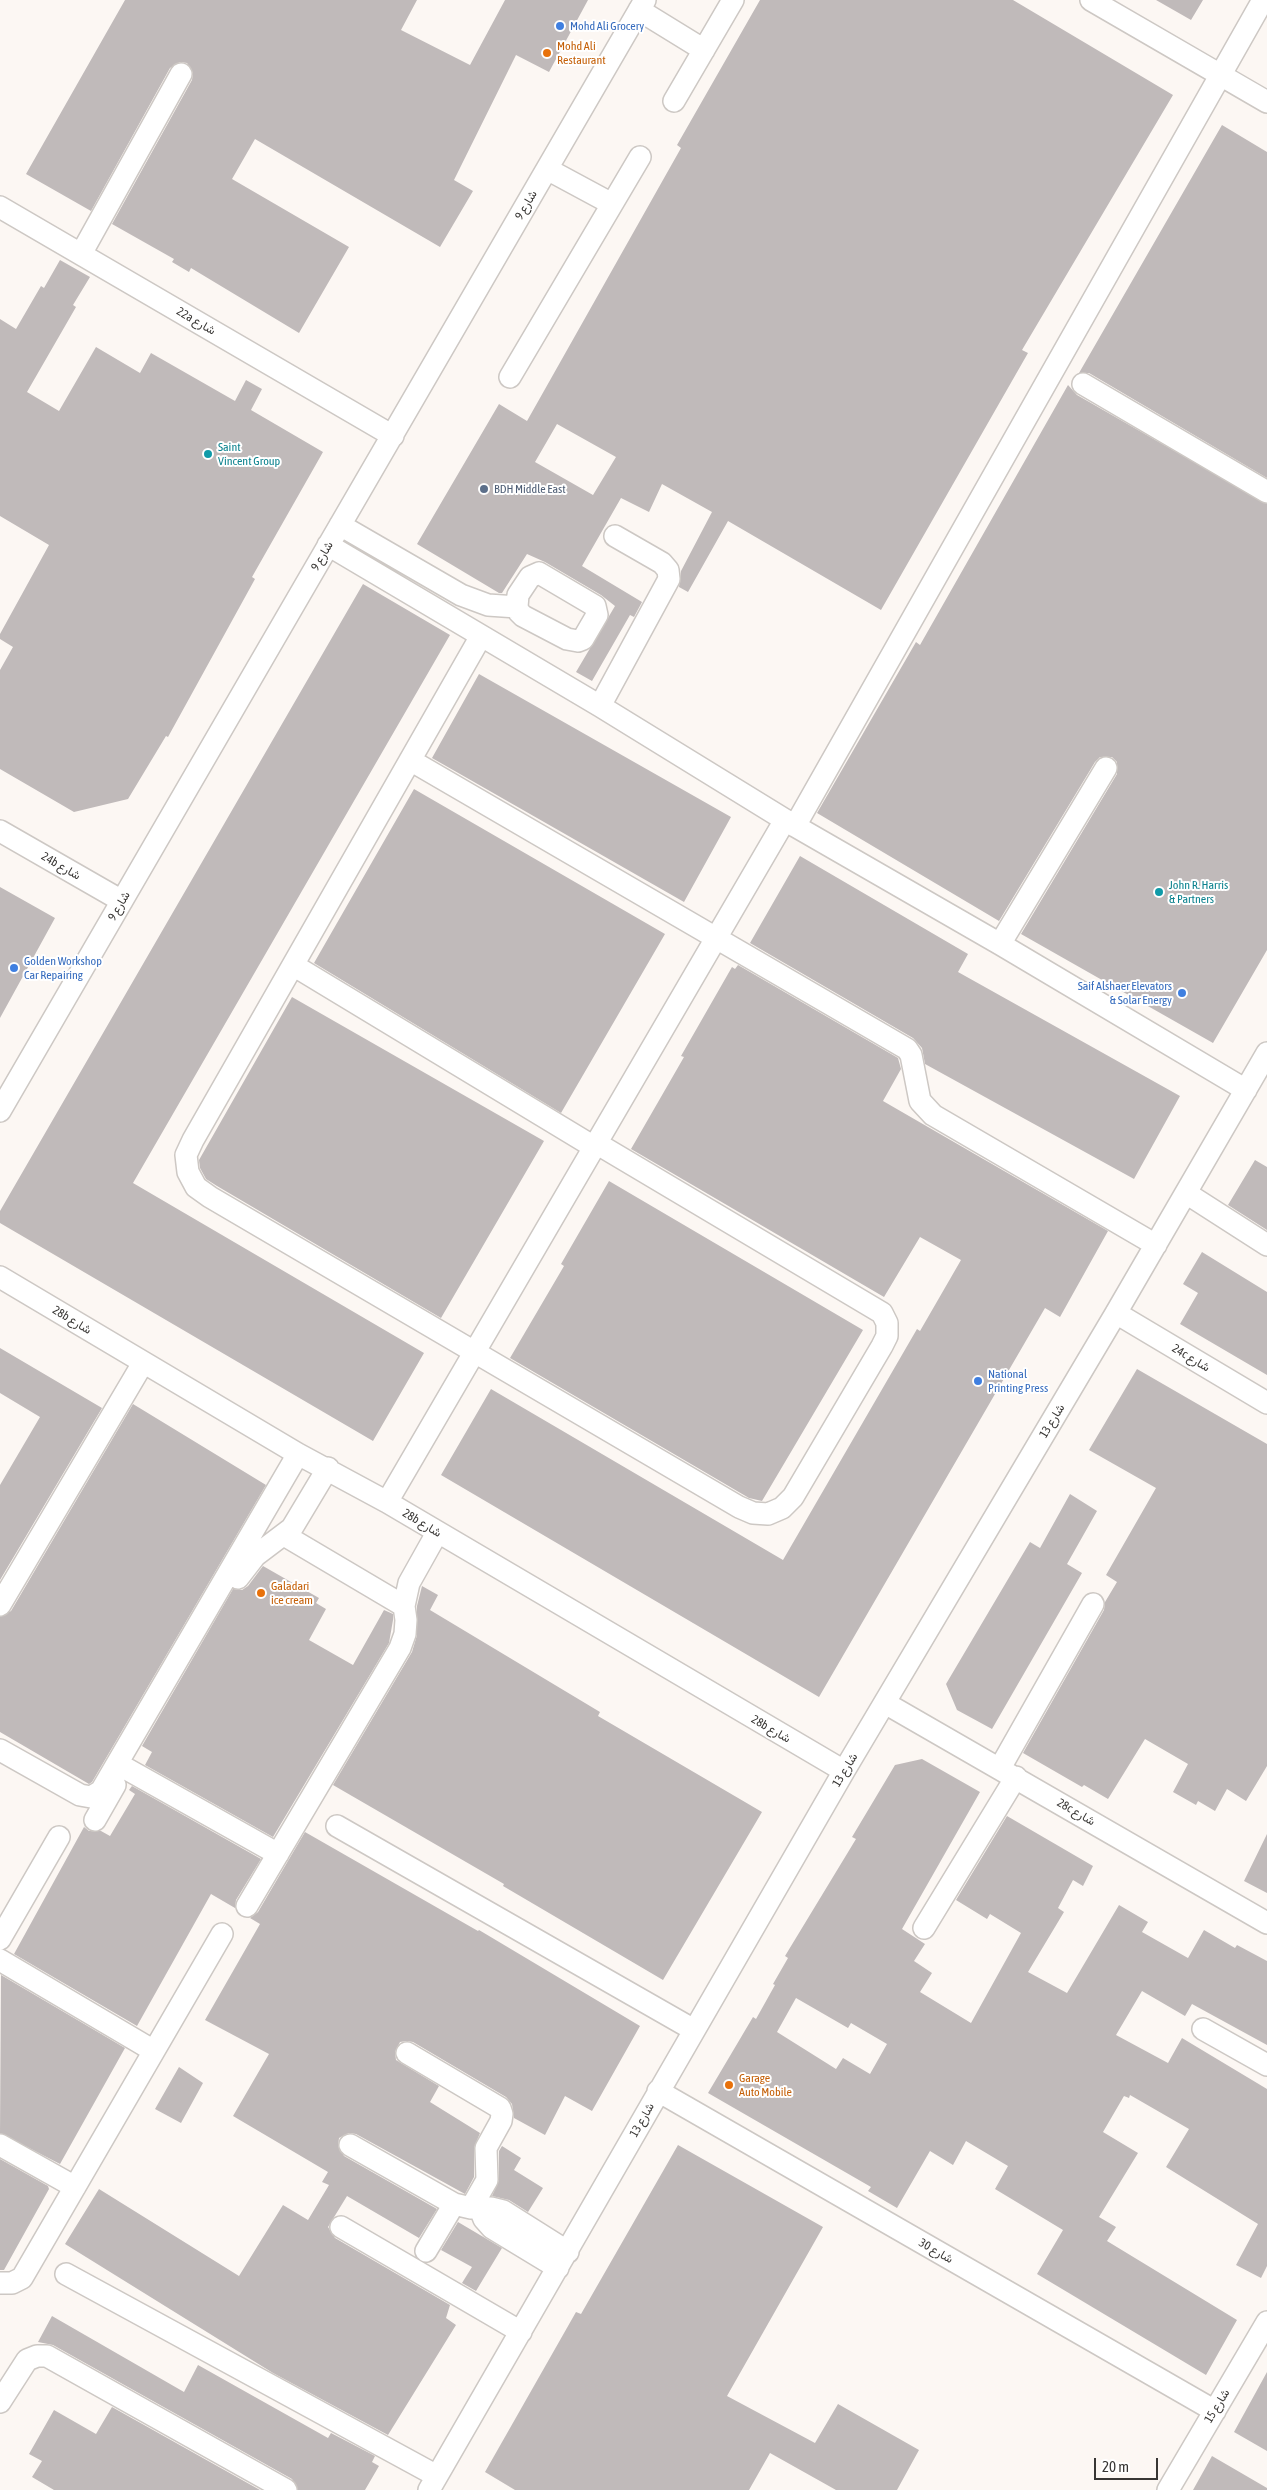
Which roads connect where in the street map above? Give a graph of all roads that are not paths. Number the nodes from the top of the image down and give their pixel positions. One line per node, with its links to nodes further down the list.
1 (733, 0): 5 (street)
2 (1091, 0): 7 (street)
3 (1263, 0): 7 (street)
4 (642, 5): 5 (street); 11 (street, شارع 9)
5 (704, 50): 8 (street)
6 (181, 74): 14 (street)
7 (1220, 75): 9 (street); 27 (street)
8 (674, 101)
9 (1267, 102)
10 (640, 157): 12 (street)
11 (547, 169): 12 (street); 17 (street, شارع 9)
12 (612, 204): 15 (street)
13 (0, 207): 14 (street, 22a شارع)
14 (81, 254): 17 (street, 22a شارع)
15 (510, 377)
16 (1083, 384): 18 (street)
17 (393, 436): 19 (street, شارع 9)
18 (1267, 492)
19 (340, 525): 21 (street, شارع 9); 22 (street)
20 (615, 536): 24 (street)
21 (328, 545): 23 (street); 29 (street, شارع 9)
22 (517, 606)
23 (481, 636): 24 (street); 25 (street)
24 (600, 706): 27 (street)
25 (410, 760): 30 (street); 32 (street)
26 (1106, 768): 31 (street)
27 (790, 823): 30 (street); 31 (street)
28 (0, 831): 29 (street, 24b شارع)
29 (122, 901): 35 (street, شارع 9)
30 (716, 938): 36 (street); 38 (street)
31 (1000, 944): 34 (street)
32 (293, 965): 36 (street); 42 (street)
33 (1267, 1053): 34 (street, شارع 13)
34 (1246, 1090): 37 (street, شارع 13)
35 (0, 1111)
36 (595, 1145): 42 (street); 42 (street)
37 (1186, 1193): 38 (street, شارع 13); 39 (street)
38 (1156, 1245): 41 (street, شارع 13)
39 (1267, 1245)
40 (0, 1277): 43 (street, 28b شارع)
41 (1116, 1313): 44 (street, 24c شارع); 53 (street, شارع 13)
42 (474, 1352): 47 (street)
43 (143, 1363): 45 (street, 28b شارع); 51 (street)
44 (1267, 1403)
45 (298, 1454): 46 (street, 28b شارع); 54 (street)
46 (328, 1468): 47 (street, 28b شارع); 49 (street)
47 (387, 1502): 48 (street, 28b شارع)
48 (437, 1533): 52 (street); 56 (street, 28b شارع)
49 (284, 1535): 52 (street); 55 (street)
50 (1093, 1604): 57 (street)
51 (0, 1605)
52 (404, 1606): 61 (street)
53 (885, 1704): 56 (street, شارع 13); 57 (street, 28c شارع)
54 (0, 1750)
55 (125, 1768): 58 (street); 61 (street)
56 (844, 1771): 69 (street, شارع 13)
57 (1008, 1772): 63 (street, 28c شارع); 64 (street)
58 (95, 1820)
59 (336, 1826): 69 (street)
60 (59, 1837): 66 (street)
61 (278, 1854): 62 (street)
62 (247, 1906)
63 (1267, 1922)
64 (924, 1928)
65 (222, 1934): 70 (street)
66 (0, 1939)
67 (0, 1960): 70 (street)
68 (1202, 2029): 72 (street)
69 (694, 2030): 73 (street, شارع 13)
70 (154, 2051): 76 (street)
71 (407, 2053): 77 (street)
72 (1267, 2065)
73 (658, 2091): 80 (street, شارع 13); 86 (street, شارع 30)
74 (0, 2145): 76 (street)
75 (350, 2145): 77 (street)
76 (75, 2187): 82 (street)
77 (468, 2207): 79 (street); 80 (street)
78 (341, 2227): 84 (street)
79 (426, 2251)
80 (563, 2260): 84 (street, شارع 13)
81 (66, 2274): 87 (street)
82 (0, 2283)
83 (1267, 2322): 86 (street, شارع 15)
84 (521, 2332): 87 (street, شارع 13)
85 (0, 2402): 88 (street)
86 (1215, 2411): 89 (street, شارع 15)
87 (433, 2483)
88 (286, 2490)
89 (1168, 2490)

